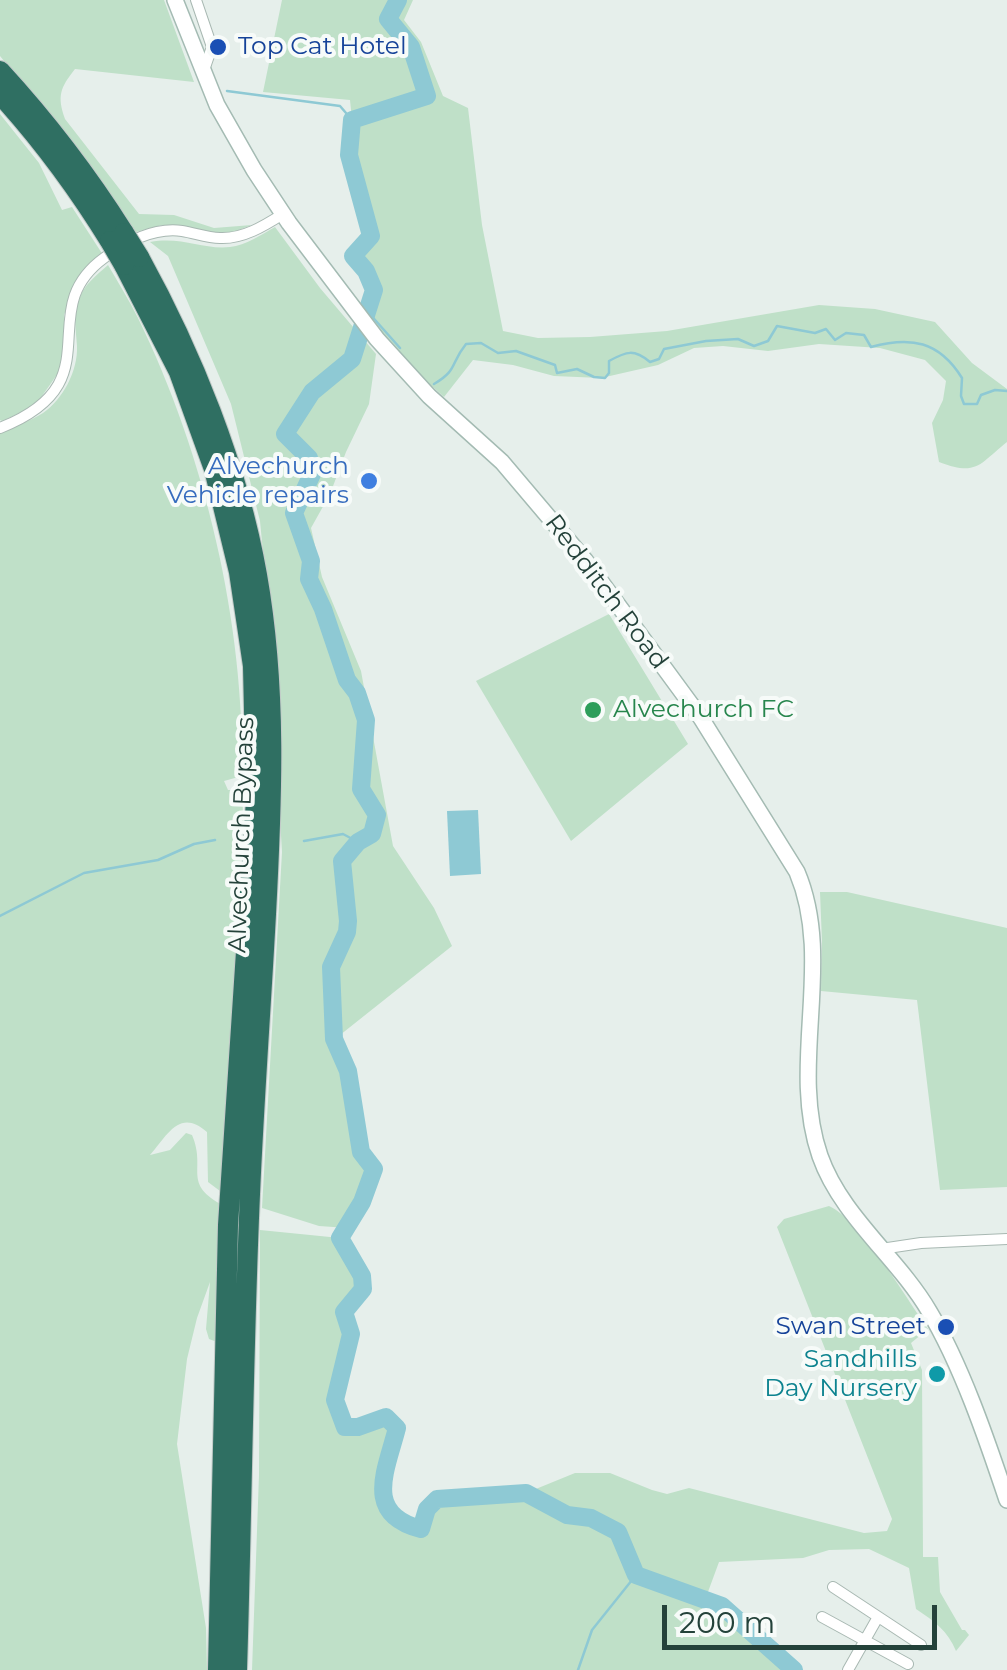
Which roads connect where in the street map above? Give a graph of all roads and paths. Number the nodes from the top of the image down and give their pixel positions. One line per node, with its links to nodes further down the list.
1 (175, 0): 4 (main road, Redditch Road)
2 (196, 0): 4 (street)
3 (0, 71): 7 (highway, Alvechurch Bypass)
4 (203, 72): 6 (main road, Redditch Road)
5 (0, 94): 7 (highway, Alvechurch Bypass)
6 (284, 214): 8 (street); 11 (main road, Redditch Road)
7 (117, 237): 9 (highway, Alvechurch Bypass, bridge)
8 (0, 428)
9 (240, 1189): 19 (highway, Alvechurch Bypass); 20 (highway, Alvechurch Bypass)
10 (1007, 1239): 11 (street)
11 (881, 1249): 12 (main road)
12 (1007, 1500)
13 (832, 1587): 15 (street)
14 (822, 1617): 16 (street)
15 (878, 1617): 16 (street); 17 (street)
16 (867, 1640): 18 (street); 21 (street)
17 (921, 1644)
18 (908, 1664)
19 (218, 1670)
20 (236, 1670)
21 (848, 1670)

